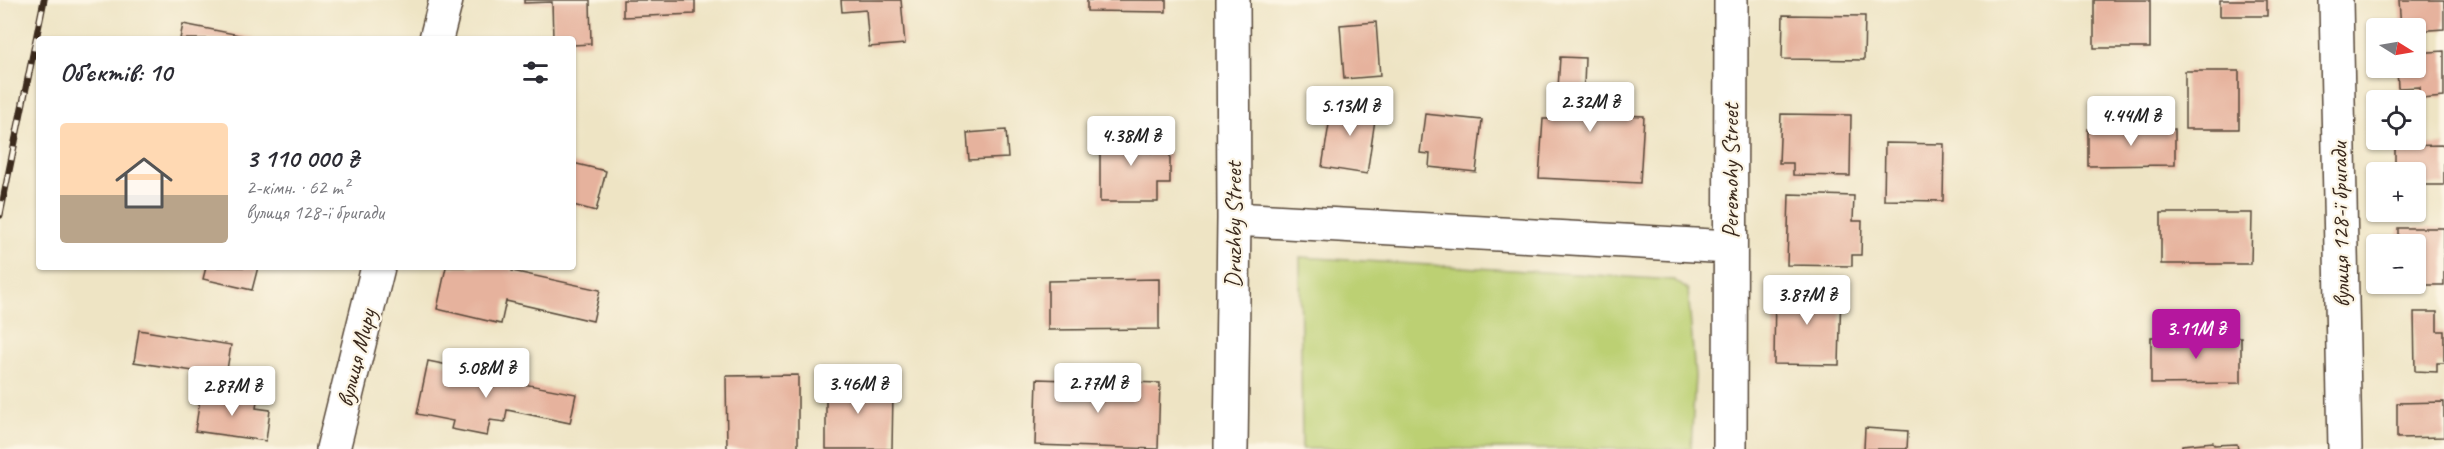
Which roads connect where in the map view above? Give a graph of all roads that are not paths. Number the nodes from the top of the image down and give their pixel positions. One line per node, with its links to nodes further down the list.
1 (446, 0): 5 (street)
2 (1233, 0): 6 (street, Druzhby Street)
3 (1731, 0): 7 (street, Peremohy Street)
4 (2336, 0): 12 (street, вулиця 128-ї бригади)
5 (436, 36)
6 (1234, 219): 7 (street); 10 (street, Druzhby Street)
7 (1730, 247): 11 (street, Peremohy Street)
8 (377, 270): 9 (street, вулиця Миру)
9 (333, 449)
10 (1231, 449)
11 (1730, 449)
12 (2344, 449)

